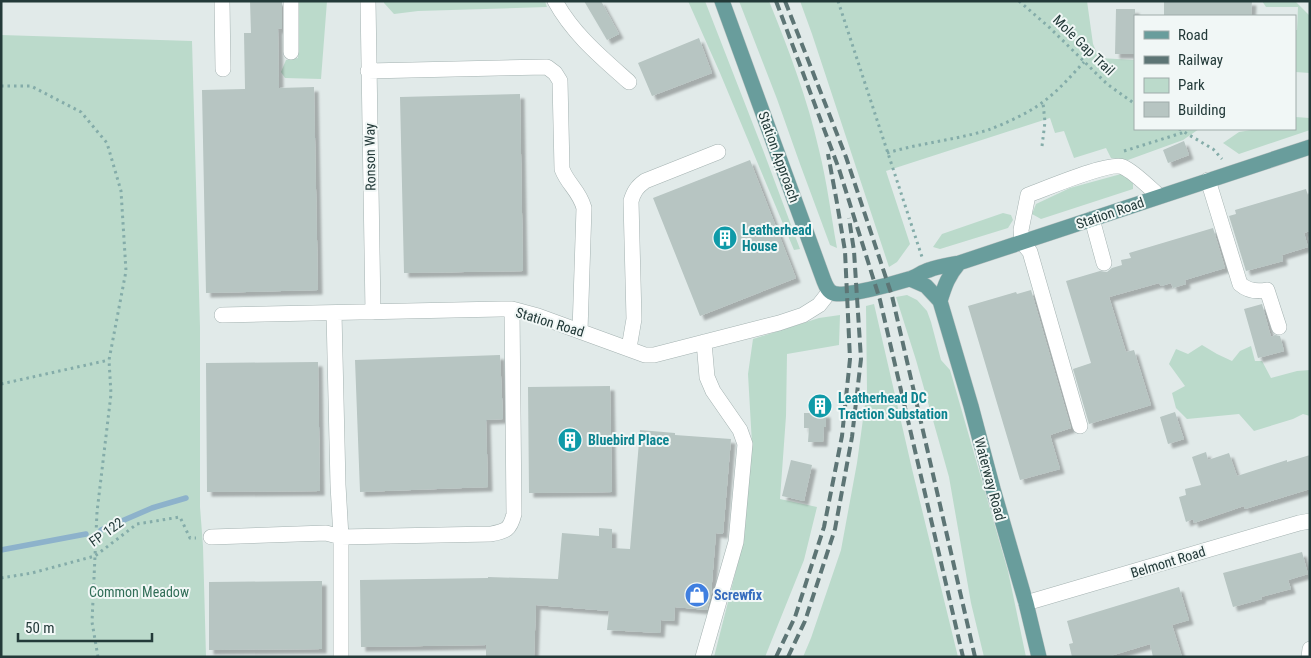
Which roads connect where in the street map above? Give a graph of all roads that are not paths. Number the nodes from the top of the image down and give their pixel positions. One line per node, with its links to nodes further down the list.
1 (222, 1): 7 (street)
2 (291, 1): 6 (street)
3 (368, 1): 8 (street, Ronson Way)
4 (555, 1): 9 (street)
5 (722, 1): 19 (main road, Station Approach)
6 (291, 52)
7 (223, 69)
8 (368, 71): 22 (street, Ronson Way); 26 (street)
9 (629, 82)
10 (1310, 147): 12 (main road, Station Road)
11 (718, 152): 28 (street)
12 (1208, 180): 13 (main road, Station Road); 25 (street)
13 (1159, 196): 14 (main road, Station Road); 15 (street)
14 (1092, 219): 15 (main road, Station Road); 16 (street)
15 (1022, 242): 17 (main road, Station Road); 29 (street)
16 (1104, 262)
17 (960, 263): 18 (main road, Station Road); 20 (main road)
18 (910, 279): 19 (main road); 20 (main road)
19 (830, 291): 27 (street, Station Road)
20 (940, 301): 33 (main road, Waterway Road)
21 (512, 309): 22 (street, Station Road); 26 (street, Station Road); 31 (street)
22 (373, 312): 23 (street, Station Road)
23 (334, 313): 24 (street, Station Road); 31 (street)
24 (222, 315)
25 (1279, 327)
26 (580, 331): 28 (street, Station Road)
27 (704, 342): 28 (street, Station Road); 36 (street)
28 (630, 348)
29 (1080, 426)
30 (1310, 521): 33 (street, Belmont Road)
31 (341, 537): 32 (street); 35 (street)
32 (211, 538)
33 (1026, 603): 37 (main road, Waterway Road)
34 (1310, 649): 38 (street)
35 (341, 657)
36 (703, 657)
37 (1039, 657)
38 (1309, 657)

